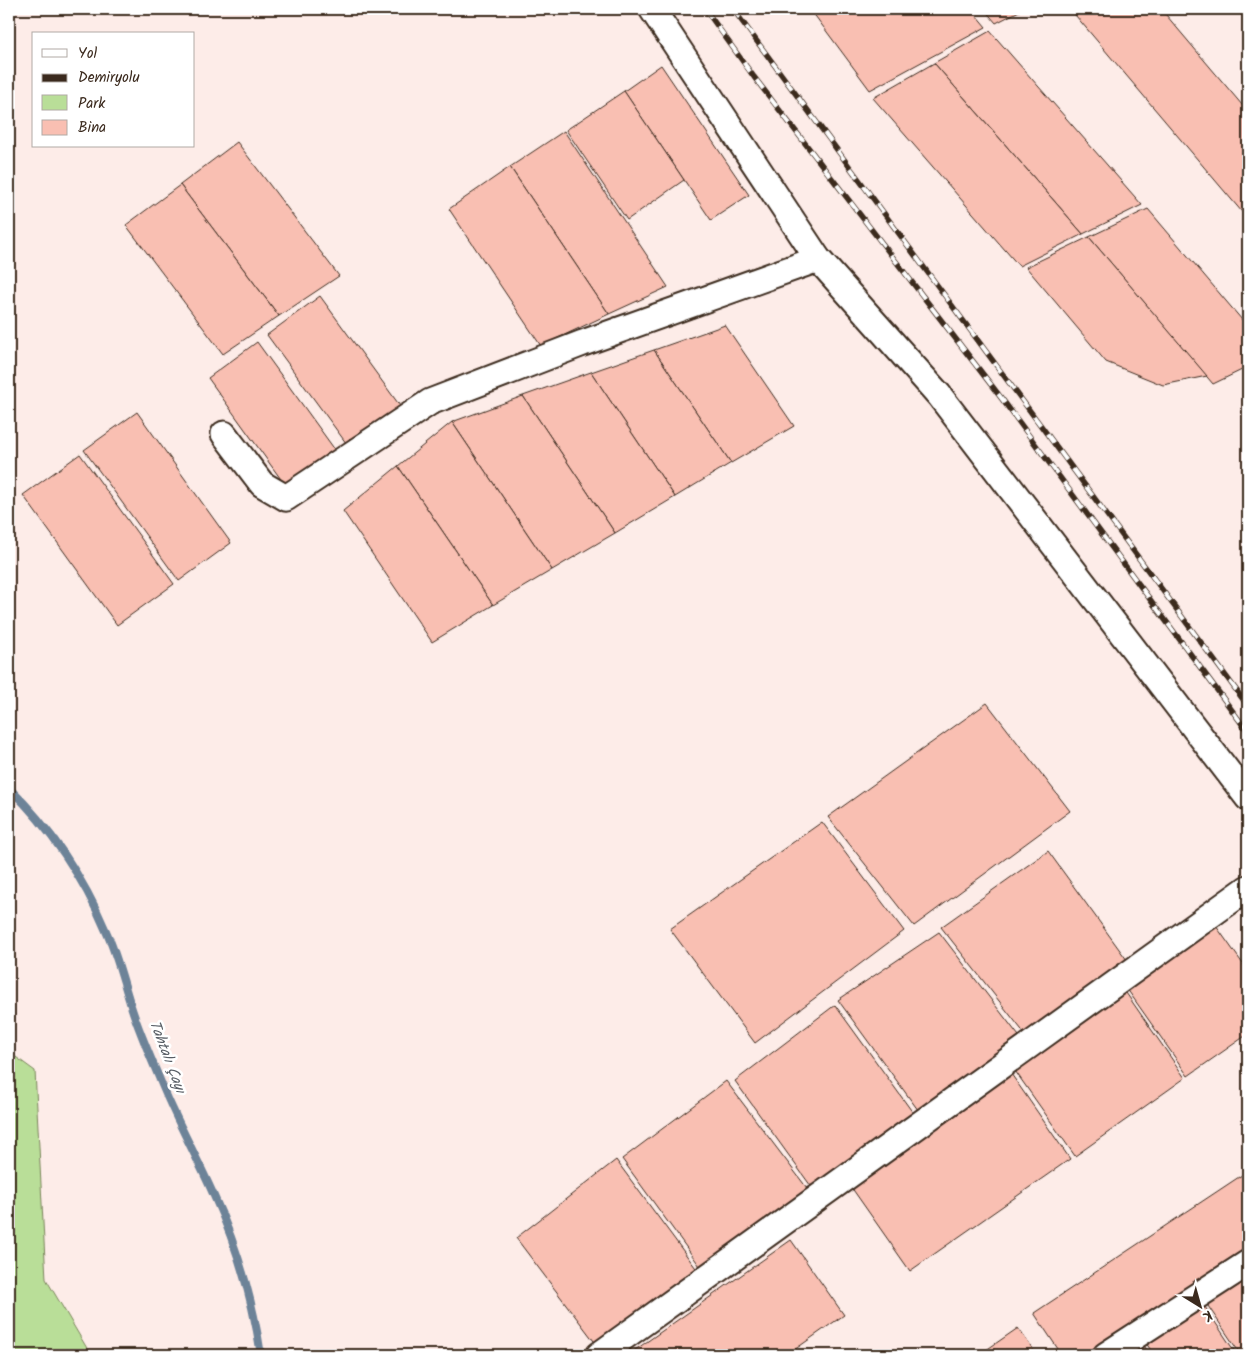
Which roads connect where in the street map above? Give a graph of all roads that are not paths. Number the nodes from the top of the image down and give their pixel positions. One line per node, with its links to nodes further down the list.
1 (652, 9): 2 (street)
2 (818, 259): 3 (street); 4 (street)
3 (224, 434)
4 (1248, 798)
5 (1248, 888): 7 (street)
6 (1248, 1263): 8 (street)
7 (599, 1355)
8 (1106, 1355)

